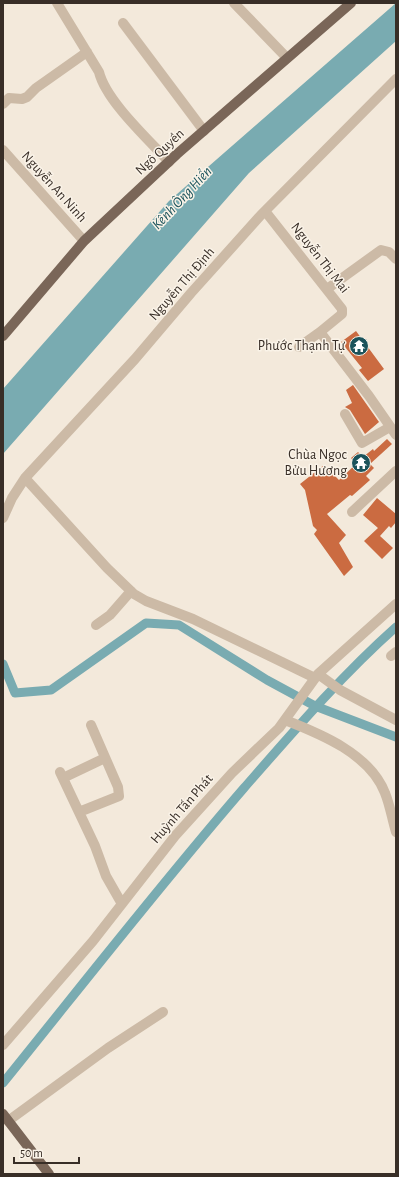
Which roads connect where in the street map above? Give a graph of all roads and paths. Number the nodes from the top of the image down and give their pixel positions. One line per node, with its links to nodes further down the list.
1 (57, 3): 5 (street)
2 (234, 3): 6 (street)
3 (351, 3): 6 (main road, Ngô Quyền)
4 (123, 23): 9 (street)
5 (87, 52): 8 (street); 11 (street)
6 (286, 58): 9 (main road, Ngô Quyền)
7 (396, 79): 12 (street, Nguyễn Thị Định)
8 (3, 104)
9 (204, 131): 11 (main road, Ngô Quyền)
10 (3, 150): 13 (street, Nguyễn An Ninh)
11 (169, 162): 13 (main road, Ngô Quyền)
12 (265, 211): 15 (street, Nguyễn Thị Mai); 22 (street, Nguyễn Thị Định)
13 (84, 242): 17 (main road, Ngô Quyền)
14 (396, 259): 15 (street)
15 (327, 290): 16 (street, Nguyễn Thị Mai)
16 (320, 332): 18 (street); 20 (street)
17 (3, 336)
18 (300, 347)
19 (345, 414): 20 (street)
20 (393, 431)
21 (396, 471): 23 (street)
22 (25, 478): 24 (street, Nguyễn Thị Định); 25 (street)
23 (352, 512)
24 (3, 518)
25 (131, 591): 27 (street); 28 (street)
26 (396, 604): 28 (street, Huỳnh Tấn Phát)
27 (96, 625)
28 (317, 678): 29 (street, Huỳnh Tấn Phát); 30 (street)
29 (289, 719): 34 (street); 35 (street, Huỳnh Tấn Phát)
30 (396, 720)
31 (91, 725): 32 (street)
32 (105, 758): 33 (street); 33 (street)
33 (79, 812): 35 (street)
34 (396, 832)
35 (122, 904): 37 (street, Huỳnh Tấn Phát)
36 (163, 1012): 38 (street)
37 (3, 1045)
38 (6, 1117): 39 (main road)
39 (49, 1174)

